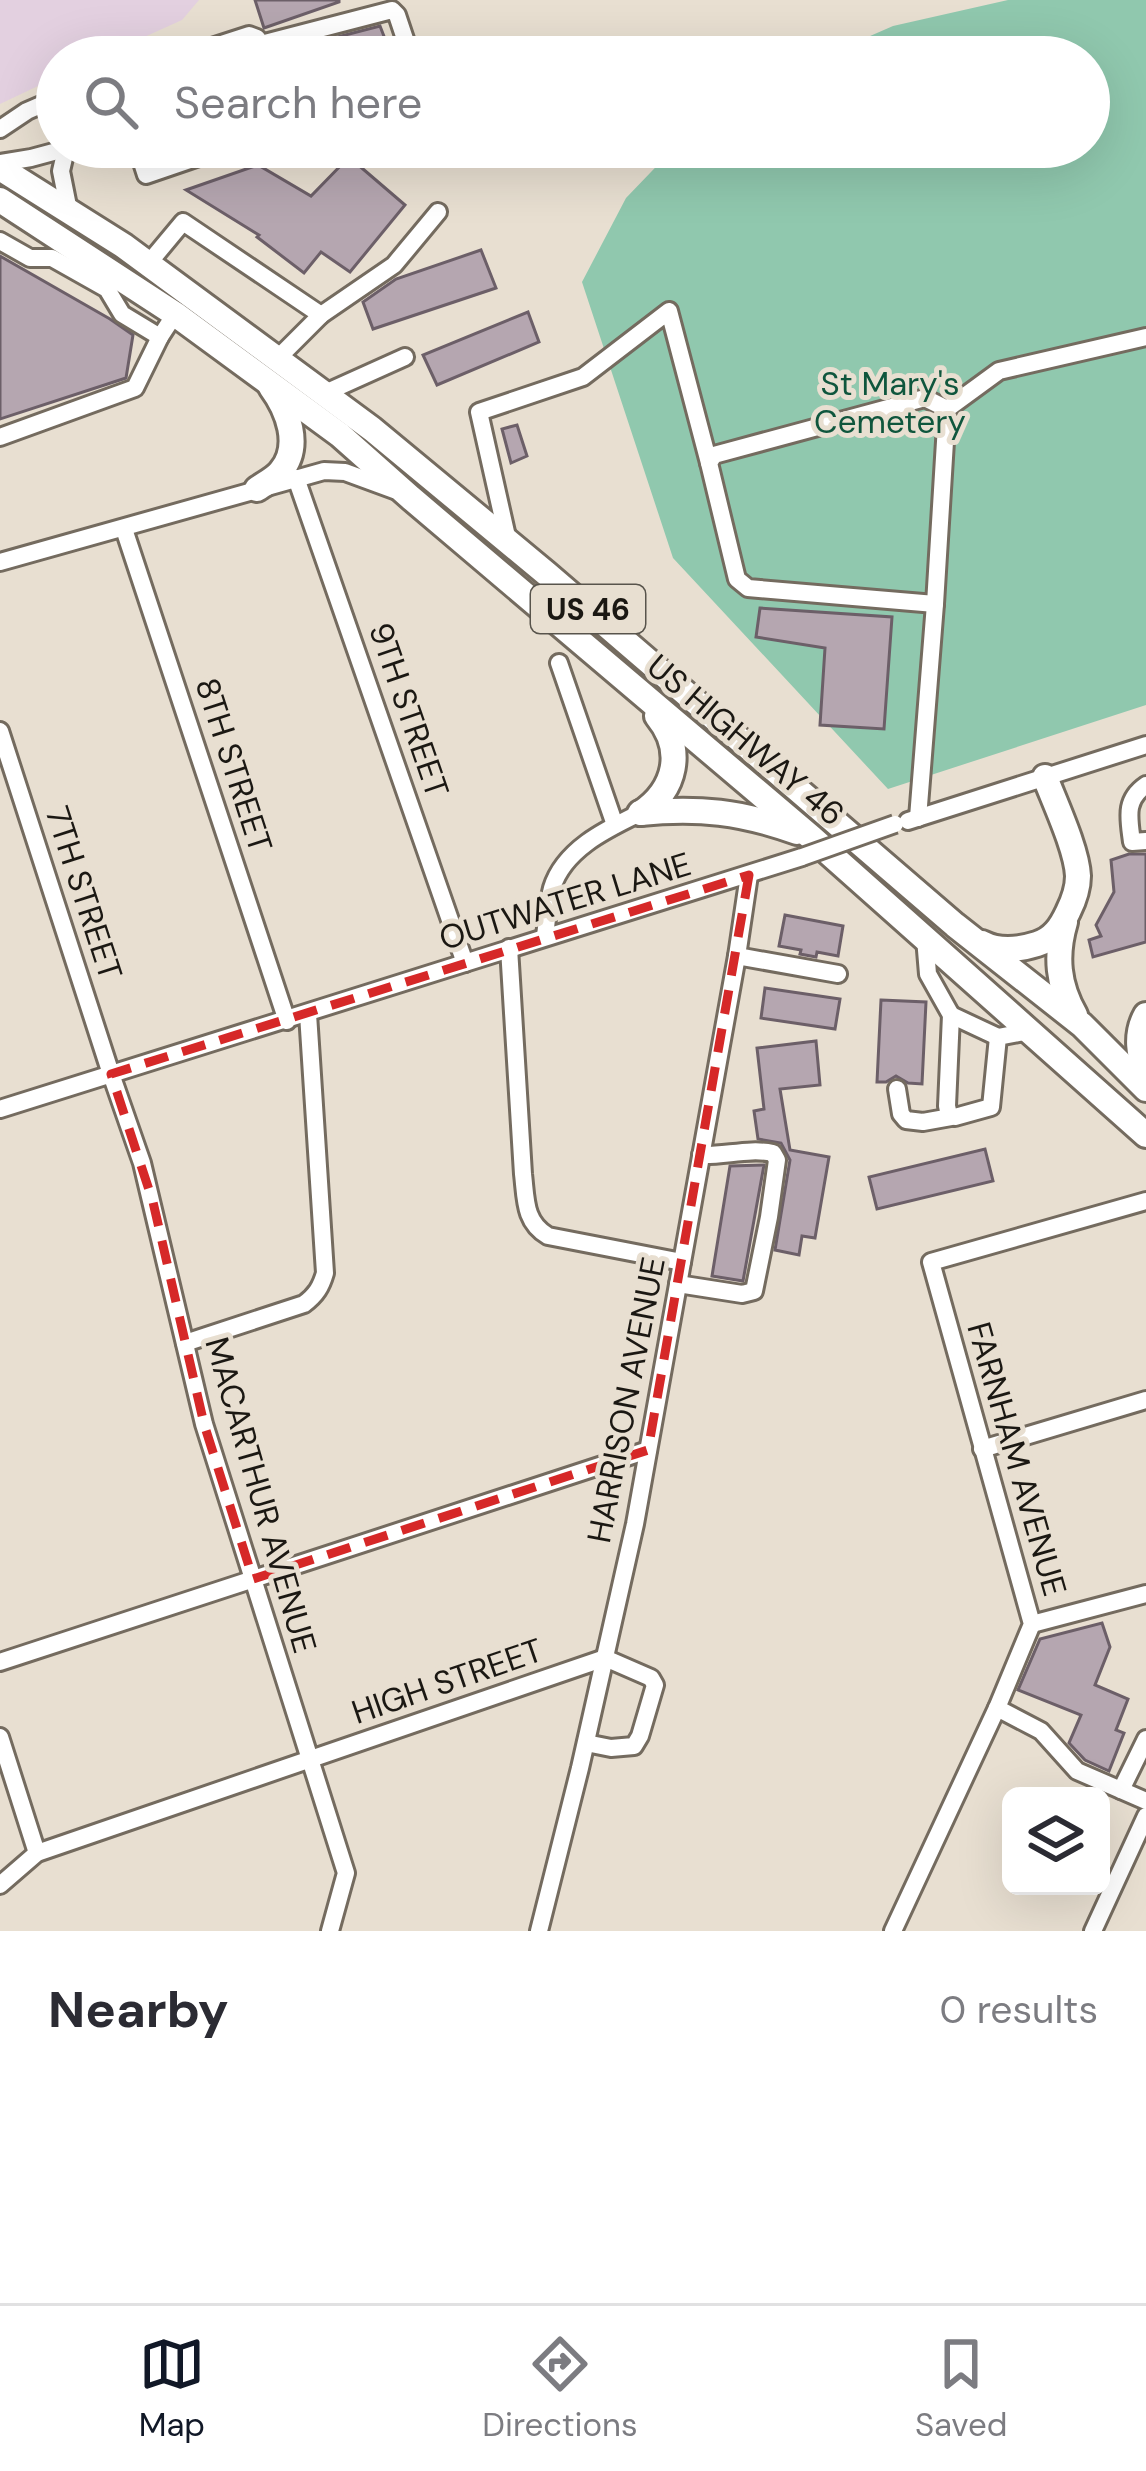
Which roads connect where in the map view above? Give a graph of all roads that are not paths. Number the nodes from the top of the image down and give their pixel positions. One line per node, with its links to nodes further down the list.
1 (306, 36): 2 (street)
2 (404, 36)
3 (36, 107): 4 (street)
4 (0, 129)
5 (36, 156): 6 (street)
6 (0, 165): 9 (highway, US HIGHWAY 46 / US 46)
7 (62, 168): 9 (street)
8 (11, 207): 11 (street); 12 (highway, US HIGHWAY 46 / US 46)
9 (69, 211): 13 (highway, US HIGHWAY 46 / US 46)
10 (438, 212): 15 (street)
11 (2, 242): 12 (street)
12 (71, 257): 14 (highway, US HIGHWAY 46 / US 46); 16 (street)
13 (148, 264): 15 (street); 19 (highway, US HIGHWAY 46 / US 46)
14 (175, 314): 16 (street); 19 (highway, US HIGHWAY 46 / US 46)
15 (321, 316): 19 (street)
16 (160, 337): 22 (street)
17 (1146, 337): 21 (street)
18 (405, 357): 20 (street)
19 (270, 367): 20 (highway, US HIGHWAY 46 / US 46); 25 (highway); 26 (highway, US HIGHWAY 46 / US 46)
20 (325, 393): 28 (highway, US HIGHWAY 46 / US 46)
21 (947, 409): 23 (street); 30 (street)
22 (0, 437)
23 (709, 463): 28 (street); 30 (street)
24 (296, 478): 25 (street); 26 (street); 49 (street, 9TH STREET)
25 (257, 489): 27 (street)
26 (411, 498): 32 (highway, US HIGHWAY 46 / US 46)
27 (124, 529): 29 (street); 54 (street, 8TH STREET)
28 (508, 542): 44 (highway, US HIGHWAY 46 / US 46)
29 (0, 562)
30 (935, 604): 38 (street)
31 (559, 664): 39 (street)
32 (632, 687): 37 (highway); 41 (highway, US HIGHWAY 46 / US 46)
33 (0, 731): 58 (street, 7TH STREET)
34 (1146, 745): 35 (street, OUTWATER LANE)
35 (1045, 777): 38 (street, OUTWATER LANE); 43 (highway)
36 (1146, 785): 40 (street)
37 (640, 813): 39 (street); 41 (highway)
38 (918, 818): 41 (street, OUTWATER LANE, bridge)
39 (615, 825): 45 (street)
40 (1146, 841)
41 (807, 847): 42 (street, OUTWATER LANE); 46 (highway, US HIGHWAY 46 / US 46)
42 (749, 875): 45 (street, OUTWATER LANE); 48 (street, HARRISON AVENUE)
43 (1067, 914): 44 (highway); 55 (highway)
44 (955, 925): 55 (highway, US HIGHWAY 46 / US 46)
45 (545, 937): 47 (street, OUTWATER LANE)
46 (926, 938): 52 (street); 56 (highway, US HIGHWAY 46 / US 46)
47 (509, 948): 49 (street, OUTWATER LANE); 67 (street)
48 (737, 956): 50 (street); 65 (street, HARRISON AVENUE)
49 (465, 962): 51 (street, OUTWATER LANE)
50 (838, 974)
51 (308, 1014): 54 (street, OUTWATER LANE); 69 (street)
52 (951, 1015): 57 (street); 63 (street)
53 (1146, 1015): 59 (highway)
54 (287, 1021): 58 (street, OUTWATER LANE)
55 (1082, 1025): 60 (highway, US HIGHWAY 46 / US 46)
56 (1029, 1030): 57 (street); 64 (highway, US HIGHWAY 46 / US 46)
57 (998, 1037): 63 (street)
58 (111, 1074): 62 (street, OUTWATER LANE); 69 (street, MACARTHUR AVENUE)
59 (1146, 1078)
60 (1146, 1088)
61 (897, 1089): 63 (street)
62 (0, 1109)
63 (951, 1117)
64 (1146, 1135)
65 (701, 1155): 67 (street, HARRISON AVENUE); 68 (street)
66 (1146, 1201): 71 (street, FARNHAM AVENUE)
67 (682, 1262): 68 (street, HARRISON AVENUE)
68 (678, 1285): 72 (street, HARRISON AVENUE)
69 (184, 1343): 73 (street, MACARTHUR AVENUE)
70 (1146, 1400): 71 (street)
71 (982, 1449): 75 (street, FARNHAM AVENUE)
72 (648, 1450): 73 (street); 76 (street, HARRISON AVENUE)
73 (253, 1579): 77 (street); 82 (street, MACARTHUR AVENUE)
74 (1146, 1594): 75 (street)
75 (1032, 1624): 78 (street, FARNHAM AVENUE)
76 (604, 1658): 81 (street, HARRISON AVENUE); 81 (street); 82 (street, HIGH STREET)
77 (0, 1662)
78 (997, 1708): 83 (street); 90 (street, FARNHAM AVENUE)
79 (0, 1737): 86 (street)
80 (1146, 1739): 83 (street)
81 (586, 1742): 89 (street, HARRISON AVENUE)
82 (310, 1760): 86 (street, HIGH STREET); 88 (street, MACARTHUR AVENUE)
83 (1121, 1790): 84 (street)
84 (1146, 1802)
85 (1146, 1816): 91 (street)
86 (38, 1853): 87 (street)
87 (0, 1885)
88 (330, 1931)
89 (539, 1931)
90 (893, 1931)
91 (1093, 1931)

